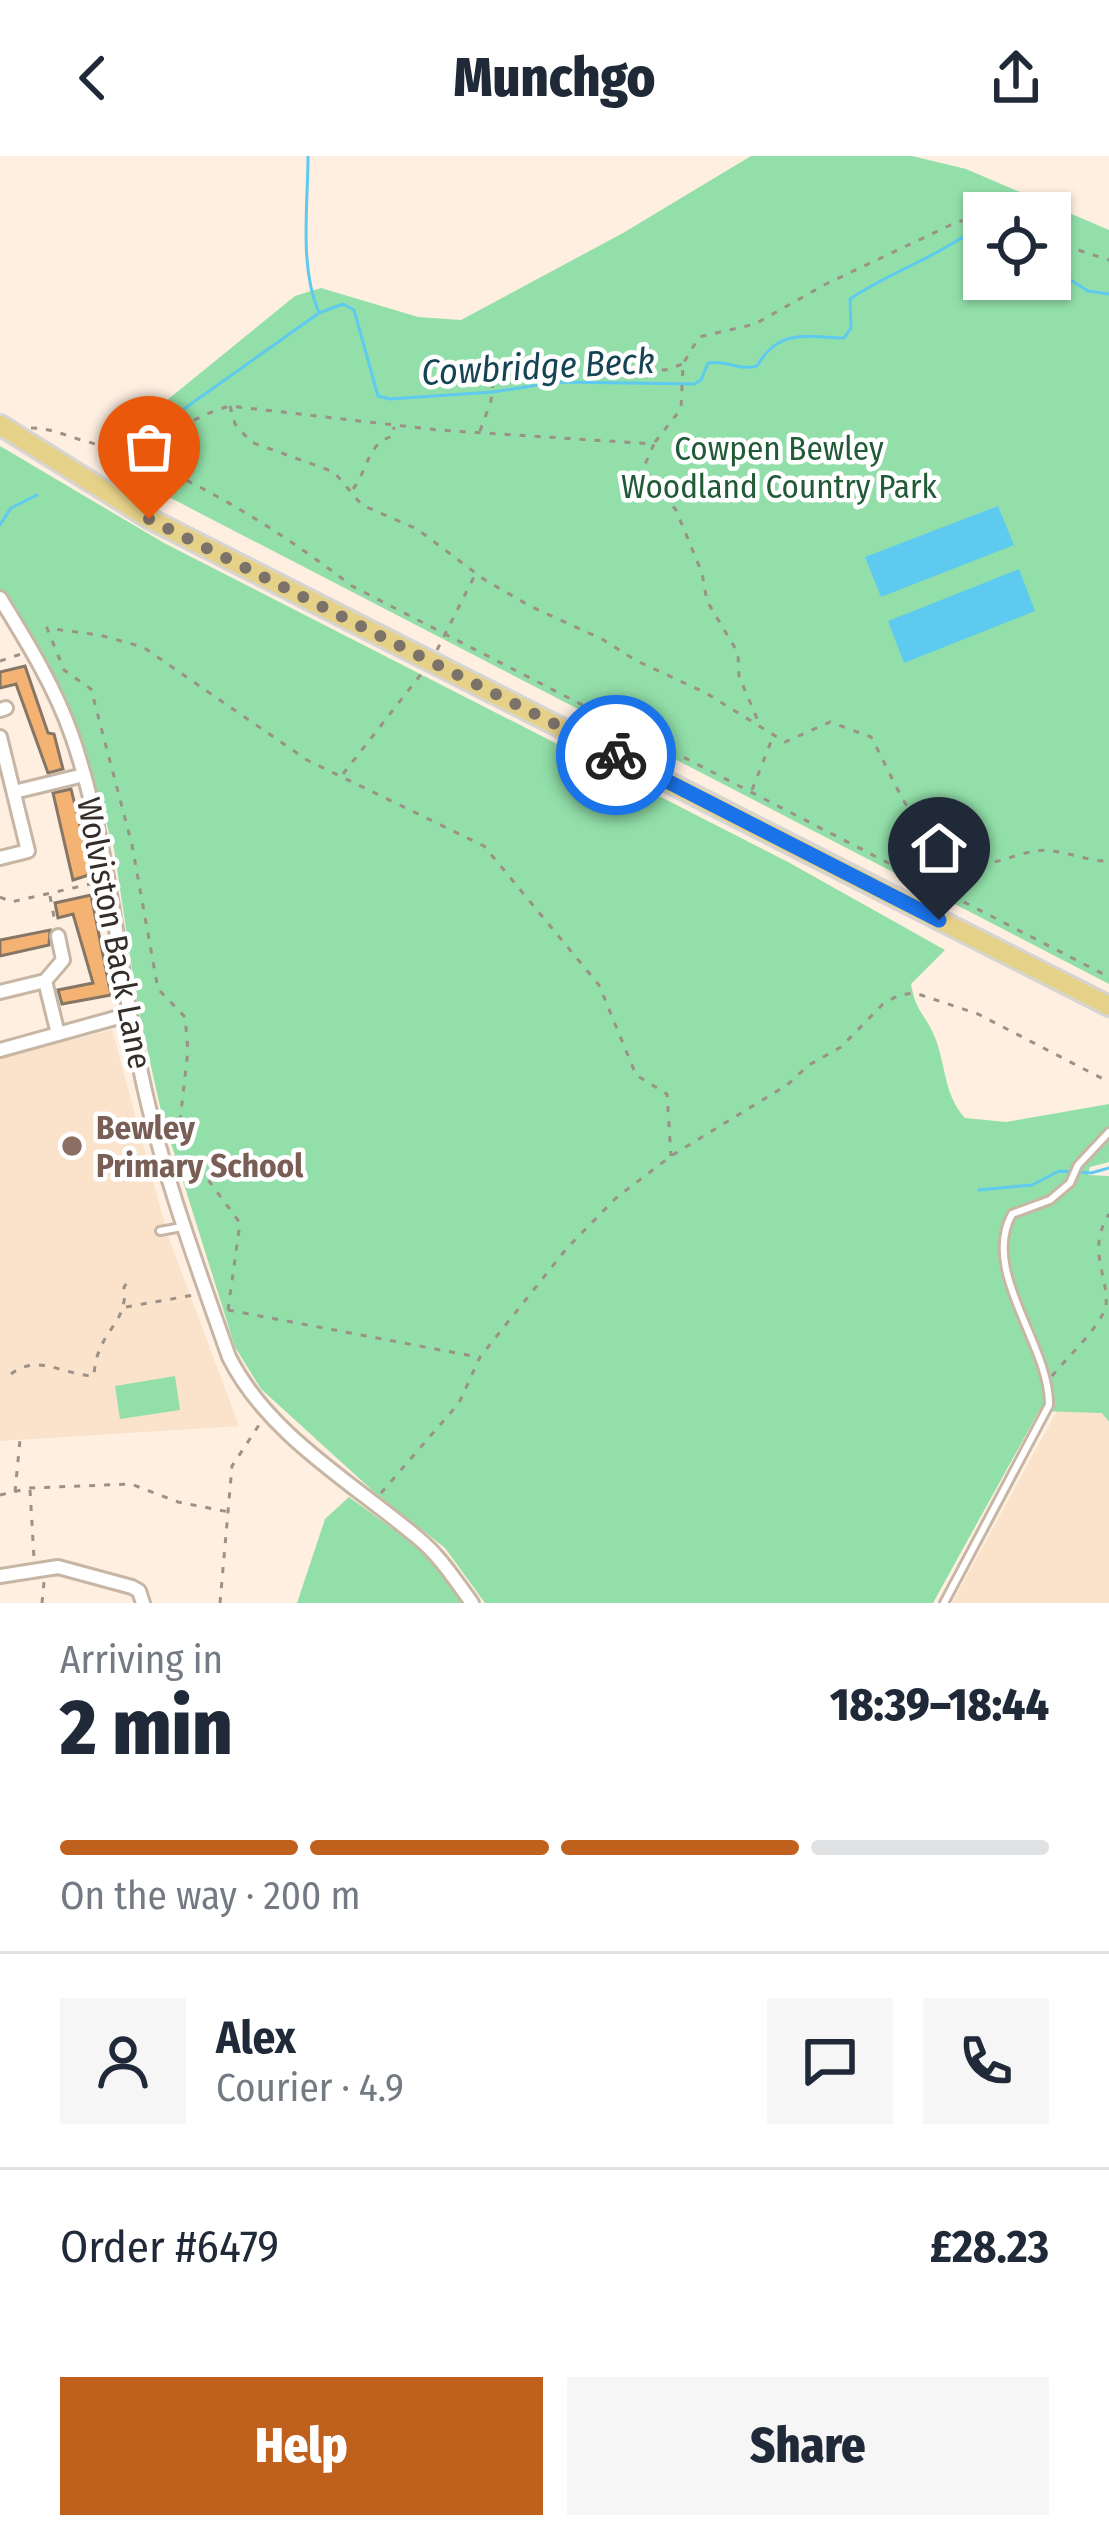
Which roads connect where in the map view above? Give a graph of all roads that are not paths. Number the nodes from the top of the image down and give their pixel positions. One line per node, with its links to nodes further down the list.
1 (3, 427): 10 (main road)
2 (0, 598): 4 (street, Wolviston Back Lane)
3 (0, 736): 5 (street)
4 (84, 775): 5 (street); 11 (street, Wolviston Back Lane)
5 (14, 792): 6 (street)
6 (0, 858)
7 (58, 936): 8 (street)
8 (45, 981): 9 (street); 12 (street)
9 (0, 992)
10 (1109, 1006)
11 (130, 1014): 12 (street); 15 (street, Wolviston Back Lane)
12 (58, 1034): 13 (street)
13 (0, 1050)
14 (1109, 1132): 20 (lane)
15 (185, 1227): 16 (lane); 19 (street, Wolviston Back Lane)
16 (160, 1231)
17 (0, 1576): 18 (street)
18 (143, 1603)
19 (472, 1603)
20 (944, 1603)

